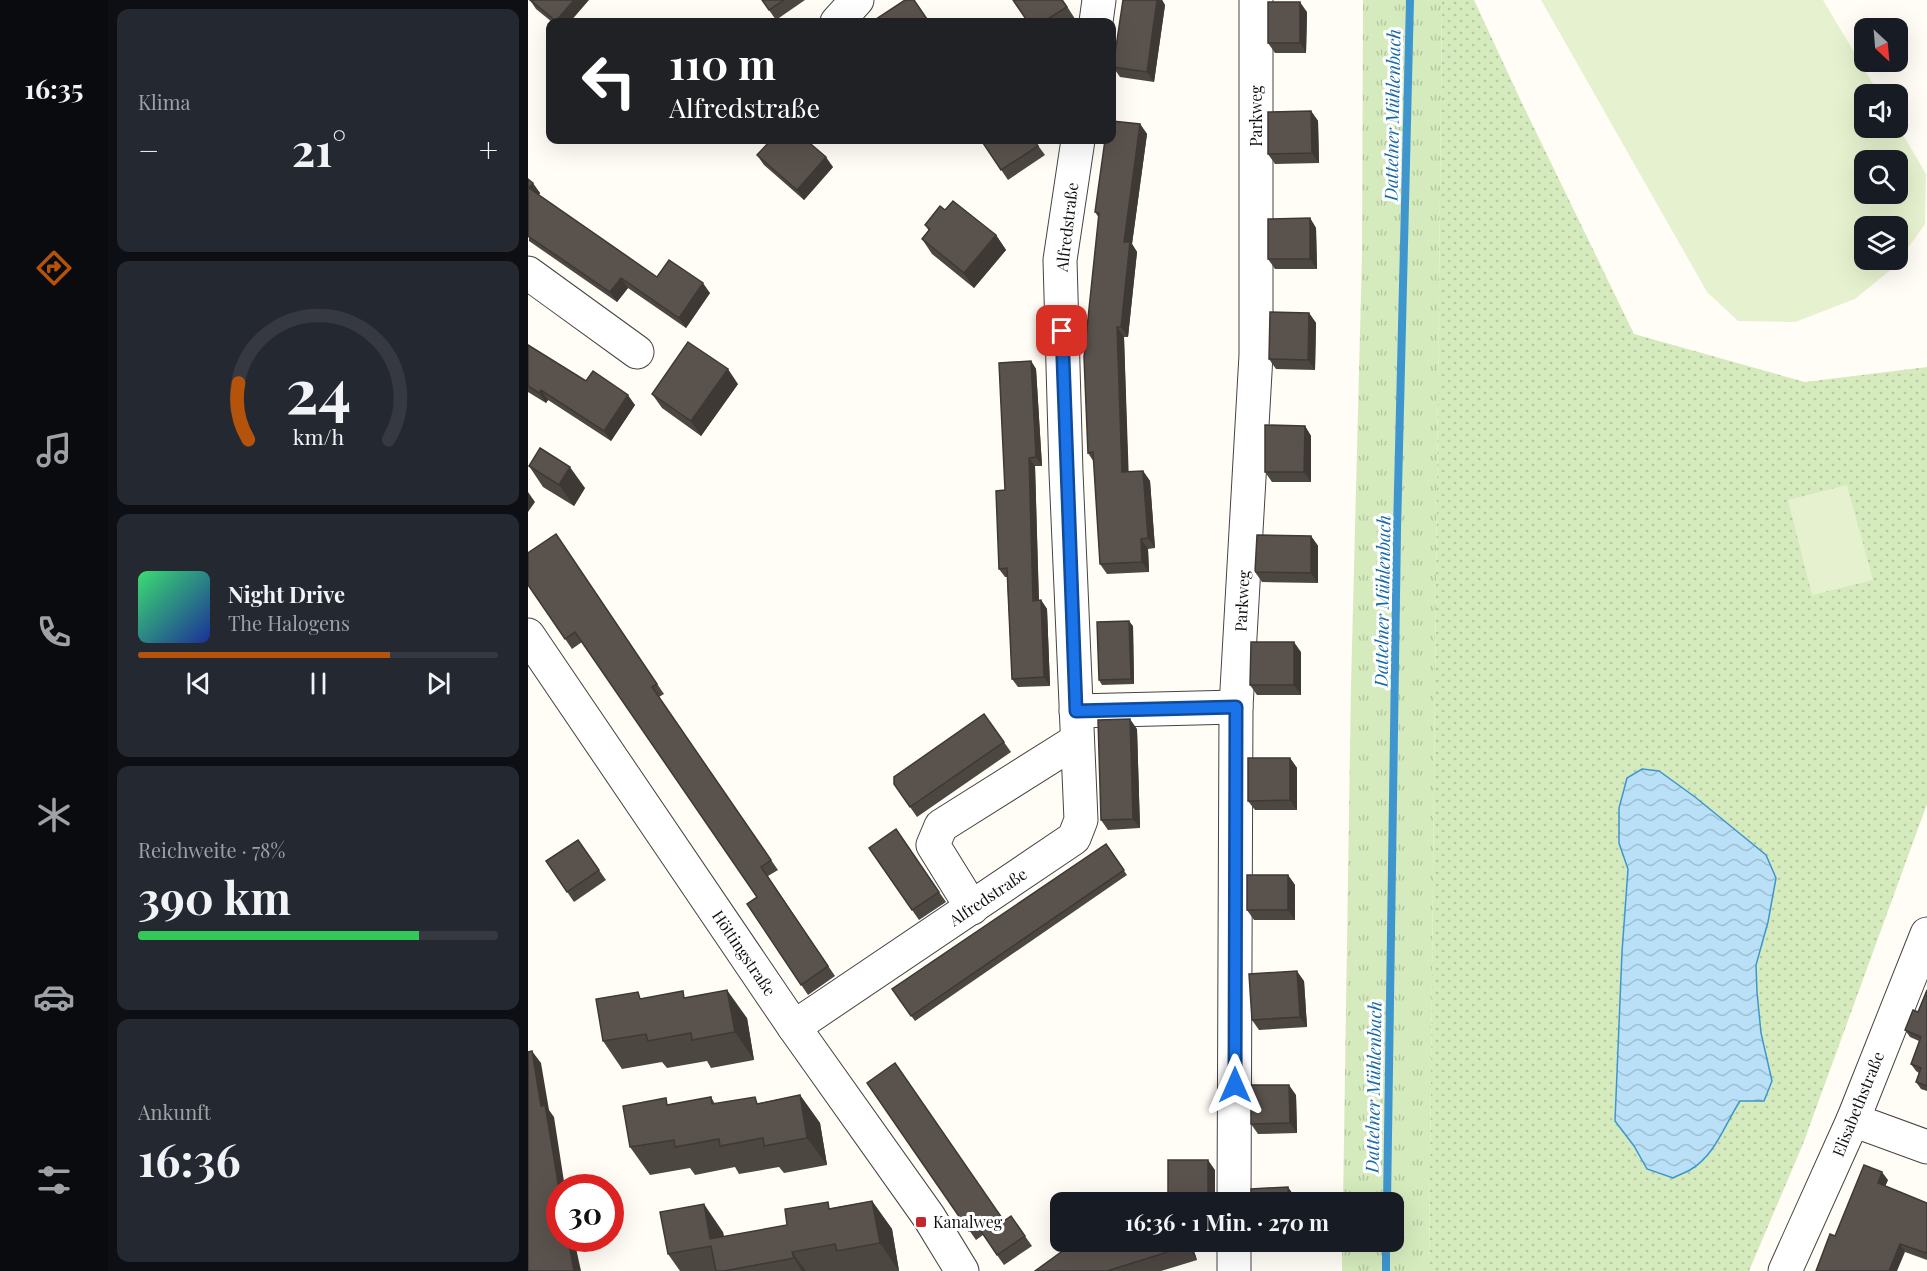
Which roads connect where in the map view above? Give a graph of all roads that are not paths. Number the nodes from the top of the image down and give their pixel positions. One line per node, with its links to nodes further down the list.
1 (857, 0): 4 (street)
2 (1099, 0): 5 (street)
3 (1256, 0): 10 (street, Parkweg)
4 (841, 18)
5 (1097, 18)
6 (1077, 144): 11 (street, Alfredstraße)
7 (528, 273): 8 (street)
8 (638, 352)
9 (528, 635): 14 (street, Höttingstraße)
10 (1236, 707): 11 (street); 17 (street, Parkweg)
11 (1076, 726): 12 (street, Alfredstraße); 12 (street)
12 (972, 908): 14 (street, Alfredstraße)
13 (1927, 934): 15 (street, Elisabethstraße)
14 (794, 1027): 19 (street, Höttingstraße)
15 (1853, 1120): 16 (street); 21 (street, Elisabethstraße)
16 (1927, 1148)
17 (1234, 1192)
18 (1234, 1252): 20 (street)
19 (962, 1271)
20 (1234, 1271)
21 (1785, 1271)

